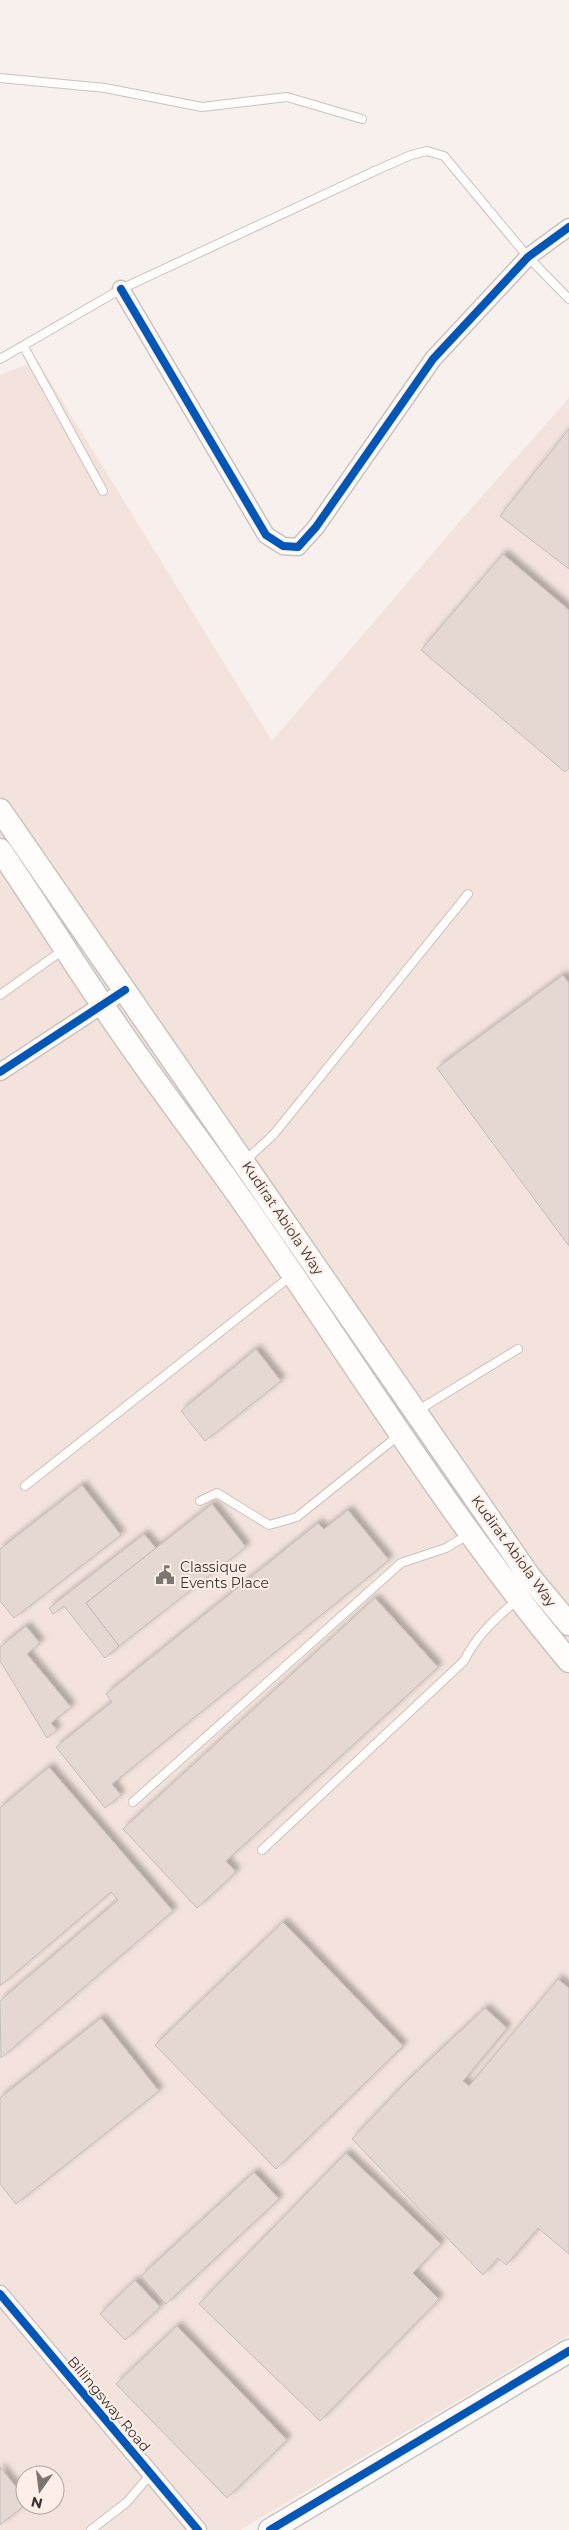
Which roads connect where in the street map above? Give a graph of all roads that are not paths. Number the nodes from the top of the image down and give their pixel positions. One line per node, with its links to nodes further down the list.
1 (0, 78): 2 (lane)
2 (362, 119)
3 (569, 227): 4 (street)
4 (528, 257): 5 (lane); 5 (street); 6 (lane)
5 (121, 289): 7 (lane)
6 (569, 299)
7 (24, 347): 8 (lane); 9 (lane)
8 (0, 359)
9 (104, 491)
10 (0, 810): 14 (main road, Kudirat Abiola Way)
11 (0, 850): 13 (main road, Kudirat Abiola Way)
12 (468, 894): 18 (lane)
13 (66, 948): 15 (lane); 16 (main road, Kudirat Abiola Way)
14 (125, 990): 16 (street); 18 (main road, Kudirat Abiola Way)
15 (0, 995)
16 (102, 1004): 17 (street); 19 (main road, Kudirat Abiola Way)
17 (0, 1072)
18 (244, 1161): 21 (main road, Kudirat Abiola Way)
19 (293, 1275): 22 (main road, Kudirat Abiola Way); 23 (lane)
20 (518, 1349): 21 (lane)
21 (416, 1412): 27 (main road, Kudirat Abiola Way)
22 (399, 1435): 24 (lane); 25 (main road, Kudirat Abiola Way)
23 (25, 1486)
24 (200, 1501)
25 (469, 1534): 26 (main road, Kudirat Abiola Way); 29 (lane)
26 (518, 1599): 28 (main road, Kudirat Abiola Way); 30 (lane)
27 (569, 1624)
28 (569, 1661)
29 (133, 1802)
30 (262, 1850)
31 (0, 2294): 33 (street, Billingsway Road)
32 (569, 2351): 36 (main road)
33 (151, 2474): 34 (lane); 35 (street, Billingsway Road)
34 (91, 2530)
35 (198, 2530)
36 (270, 2530)

